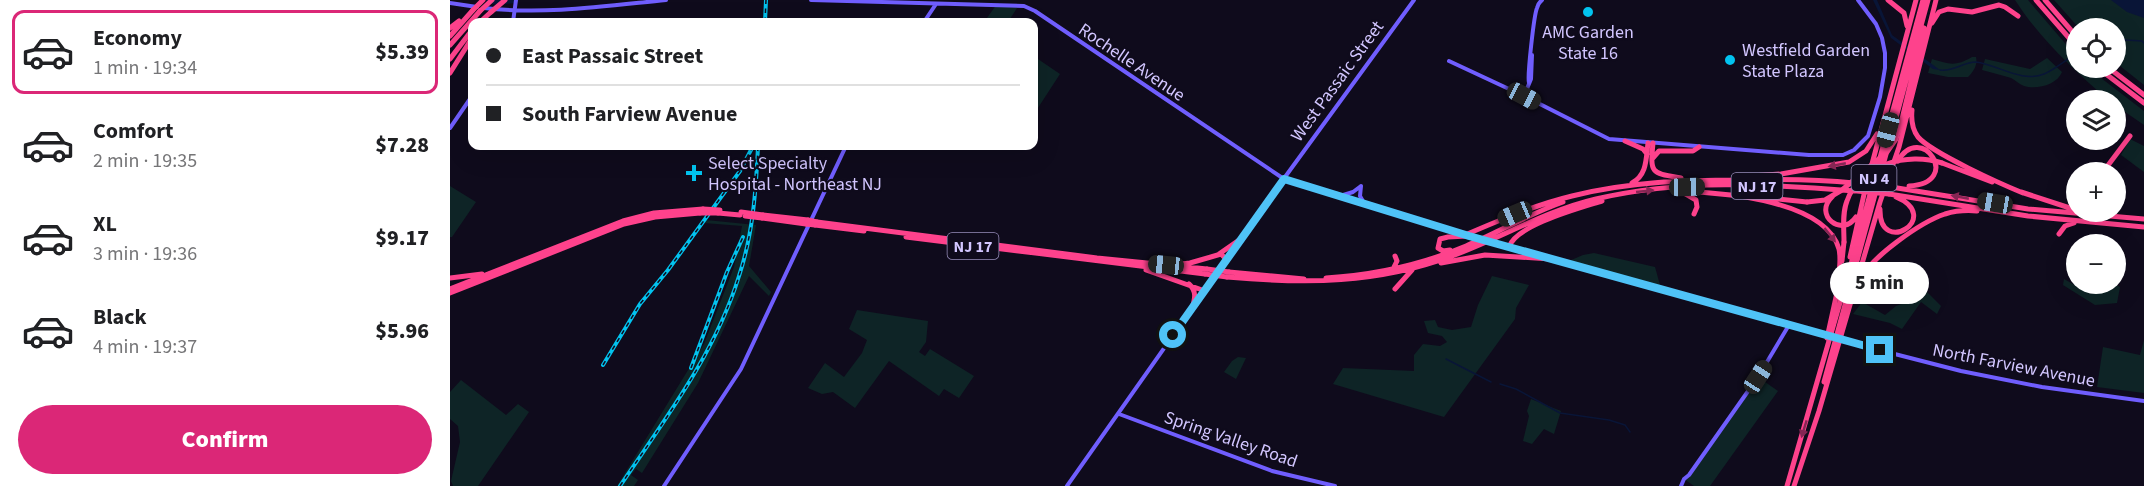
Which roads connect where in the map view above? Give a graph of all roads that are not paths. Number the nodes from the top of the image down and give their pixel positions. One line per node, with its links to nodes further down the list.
1 (483, 0): 20 (highway, bridge)
2 (492, 0): 22 (highway, bridge)
3 (505, 0): 23 (highway, bridge)
4 (516, 0): 19 (street)
5 (666, 0): 19 (street)
6 (811, 0): 18 (street, Rochelle Avenue)
7 (1414, 0): 58 (street, West Passaic Street)
8 (1542, 0): 44 (street)
9 (1858, 0): 52 (street)
10 (1888, 0): 33 (highway)
11 (1916, 0): 33 (highway)
12 (1923, 0): 33 (highway, NJ 4)
13 (1928, 0): 33 (highway)
14 (1936, 0): 28 (highway)
15 (2036, 0): 30 (highway)
16 (2045, 0): 26 (highway)
17 (450, 3): 19 (street)
18 (937, 3): 25 (street); 58 (street, Rochelle Avenue)
19 (515, 8): 24 (street)
20 (468, 15): 29 (highway); 32 (highway)
21 (2018, 16): 28 (highway)
22 (474, 18)
23 (486, 18)
24 (514, 18)
25 (927, 18)
26 (2066, 24)
27 (468, 25): 35 (highway, bridge)
28 (1930, 25): 33 (highway)
29 (450, 28)
30 (2066, 34)
31 (468, 35): 36 (highway)
32 (450, 36)
33 (1915, 40): 38 (highway, NJ 4); 38 (highway); 47 (highway)
34 (468, 44): 39 (highway)
35 (450, 45)
36 (450, 59)
37 (1449, 61): 44 (street)
38 (1912, 67): 42 (highway); 70 (highway, bridge); 107 (highway, NJ 4); 113 (highway, NJ 4)
39 (450, 73)
40 (2111, 78): 46 (highway)
41 (2122, 78): 43 (highway)
42 (1916, 80): 57 (highway); 67 (highway)
43 (2144, 95)
44 (1524, 96): 50 (street)
45 (468, 102): 48 (street)
46 (2144, 103)
47 (1886, 110): 59 (highway, one-way to 59); 66 (highway)
48 (450, 128)
49 (2130, 136): 56 (highway)
50 (1625, 141): 51 (street); 54 (highway)
51 (1650, 143): 52 (street); 54 (highway); 55 (highway)
52 (1699, 147): 55 (highway)
53 (844, 150): 114 (street)
54 (1647, 154): 64 (highway)
55 (1651, 160): 60 (highway)
56 (2110, 162)
57 (1892, 170): 61 (highway); 71 (highway)
58 (1284, 179): 69 (street, Rochelle Avenue); 86 (street, West Passaic Street)
59 (1727, 180): 60 (highway, NJ 17); 61 (highway, NJ 17, bridge)
60 (1694, 181): 64 (highway, NJ 17)
61 (1891, 187): 75 (highway, NJ 17, one-way to 61)
62 (1608, 189): 64 (highway, NJ 17); 85 (highway); 87 (highway, NJ 17)
63 (1668, 189): 64 (highway, NJ 17, one-way to 63); 65 (highway, NJ 17); 70 (highway); 77 (highway)
64 (1622, 190): 88 (highway); 95 (highway, NJ 17)
65 (1846, 190): 66 (highway); 68 (highway, NJ 17, bridge)
66 (1865, 190): 107 (highway)
67 (2024, 193): 73 (highway); 107 (highway, bridge)
68 (1889, 194): 71 (highway); 76 (highway, NJ 17)
69 (1337, 196): 72 (street, Rochelle Avenue); 72 (street)
70 (1740, 196): 107 (highway, one-way to 107)
71 (1880, 202): 108 (highway)
72 (1364, 204): 85 (street, Rochelle Avenue)
73 (2066, 207)
74 (702, 211): 83 (highway, NJ 17, bridge); 99 (highway, NJ 17); 105 (highway, NJ 17)
75 (2066, 211)
76 (2007, 212): 79 (highway, NJ 17); 108 (highway)
77 (1694, 214)
78 (2126, 217): 80 (highway, NJ 17)
79 (2049, 218): 81 (highway, NJ 17); 82 (highway)
80 (2144, 219)
81 (2066, 220)
82 (2082, 222): 84 (highway, NJ 17)
83 (816, 224): 94 (highway, NJ 17); 96 (highway, NJ 17)
84 (2144, 227)
85 (1467, 235): 87 (highway); 88 (street, Rochelle Avenue, bridge)
86 (1242, 238): 89 (highway); 93 (street, West Passaic Street)
87 (1466, 246): 98 (highway, NJ 17)
88 (1507, 247): 92 (street, Rochelle Avenue)
89 (1217, 255): 93 (highway); 94 (highway)
90 (1395, 256): 98 (highway)
91 (1416, 259): 98 (highway)
92 (1551, 259): 95 (highway); 110 (street, North Farview Avenue)
93 (1227, 260): 106 (street, West Passaic Street)
94 (1145, 263): 100 (highway, NJ 17)
95 (1430, 263): 97 (highway, NJ 17)
96 (1136, 266): 100 (highway, NJ 17); 104 (highway)
97 (1421, 266): 101 (highway, NJ 17); 101 (highway)
98 (1392, 268): 103 (highway, NJ 17)
99 (492, 272): 102 (highway); 105 (highway, NJ 17)
100 (1206, 272): 103 (highway, NJ 17, bridge)
101 (1376, 276): 103 (highway, NJ 17)
102 (450, 278)
103 (1303, 281)
104 (1188, 283): 106 (highway); 109 (highway)
105 (450, 291)
106 (1205, 291): 109 (street, West Passaic Street)
107 (1840, 292): 118 (highway, one-way to 118)
108 (1853, 294): 113 (highway)
109 (1192, 308): 112 (street, West Passaic Street)
110 (1789, 325): 111 (street, North Farview Avenue, bridge); 117 (street)
111 (2144, 401)
112 (1119, 414): 115 (street); 116 (street, Spring Valley Road)
113 (1813, 424): 119 (highway, NJ 4)
114 (664, 486)
115 (1067, 486)
116 (1335, 486)
117 (1682, 486)
118 (1787, 486)
119 (1794, 486)

